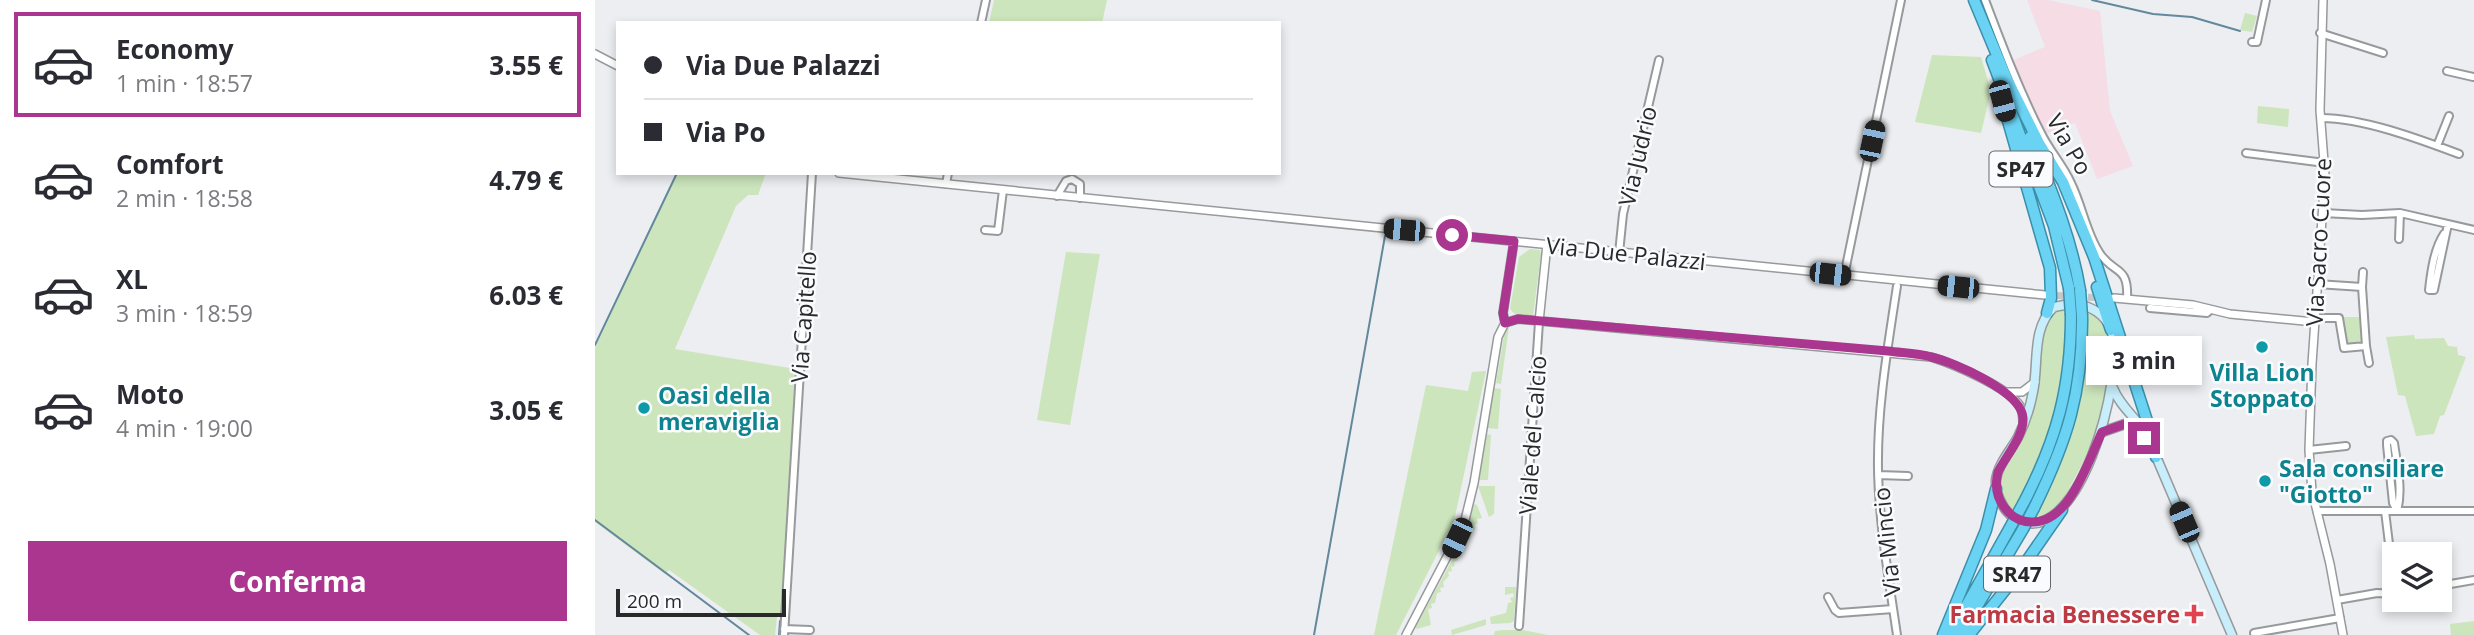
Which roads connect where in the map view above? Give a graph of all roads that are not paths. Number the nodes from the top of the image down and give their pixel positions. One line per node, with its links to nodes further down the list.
1 (986, 0): 8 (street)
2 (1901, 0): 45 (street)
3 (1968, 0): 13 (highway, SP47)
4 (1975, 0): 19 (highway, SP47)
5 (1985, 0): 51 (street, Via Po)
6 (2266, 0): 10 (street)
7 (2323, 0): 9 (street, Via Sacro Cuore)
8 (981, 21)
9 (2321, 33): 11 (street); 21 (street, Via Sacro Cuore)
10 (2252, 42)
11 (2383, 53)
12 (595, 54): 15 (street)
13 (1990, 55): 54 (highway, SP47); 55 (highway, SP47, bridge)
14 (1659, 60): 43 (street, Via Judrio)
15 (616, 65)
16 (2474, 66): 18 (street)
17 (2447, 71): 18 (street)
18 (2473, 77)
19 (2007, 79): 35 (highway, SP47); 55 (highway, SP47, bridge)
20 (2449, 116): 22 (street)
21 (2321, 118): 22 (street); 25 (street, Via Sacro Cuore)
22 (2437, 146): 24 (street)
23 (2246, 153): 25 (street)
24 (2459, 154)
25 (2325, 163): 33 (street, Via Sacro Cuore)
26 (812, 175): 89 (street, Via Capitello)
27 (858, 175): 29 (street, Via Due Palazzi)
28 (948, 175): 29 (street)
29 (946, 184): 30 (street, Via Due Palazzi)
30 (1003, 190): 31 (street, Via Due Palazzi); 37 (street)
31 (1057, 196): 32 (street, Via Due Palazzi); 32 (street)
32 (1080, 198): 41 (street, Via Due Palazzi)
33 (2323, 213): 34 (street); 46 (street, Via Sacro Cuore)
34 (2400, 213): 36 (street); 40 (street)
35 (2077, 218): 59 (highway, SP47); 70 (highway, SP47)
36 (2448, 224): 38 (street); 39 (street)
37 (985, 230)
38 (2474, 230)
39 (2445, 233): 39 (street)
40 (2399, 239)
41 (1514, 241): 42 (street, Via Due Palazzi); 58 (street)
42 (1547, 244): 43 (street, Via Due Palazzi); 57 (street, Viale del Calcio)
43 (1619, 253): 45 (street, Via Due Palazzi)
44 (2363, 272): 48 (street)
45 (1844, 276): 49 (street, Via Due Palazzi)
46 (2317, 284): 48 (street); 56 (street, Via Sacro Cuore)
47 (1897, 286): 61 (street, Via Mincio)
48 (2362, 287): 60 (street)
49 (2045, 295)
50 (2114, 298): 51 (street)
51 (2127, 299): 53 (street)
52 (2150, 308): 53 (street)
53 (2210, 310): 56 (street)
54 (2047, 313): 59 (main road); 63 (main road, SR47)
55 (2076, 316): 94 (highway, SR47, bridge); 95 (highway, SR47, bridge)
56 (2314, 320): 60 (street); 69 (street, Via Sacro Cuore)
57 (1539, 322): 58 (street); 61 (street); 87 (street, Viale del Calcio)
58 (1505, 323): 91 (street)
59 (2111, 330): 64 (main road, SR47)
60 (2366, 346): 62 (street)
61 (1888, 351): 65 (street); 71 (street, Via Mincio)
62 (2369, 363)
63 (2035, 382): 65 (street); 66 (main road, SR47)
64 (2112, 385): 67 (main road, SR47); 70 (main road)
65 (2003, 391): 66 (street)
66 (2023, 426): 73 (main road, SR47)
67 (2102, 432): 70 (main road); 74 (main road, SR47)
68 (2346, 446): 69 (street)
69 (2309, 450): 75 (street, Via Sacro Cuore)
70 (2156, 457): 97 (main road)
71 (1878, 475): 72 (street, Via Mincio); 85 (street, Via Mincio)
72 (1908, 476)
73 (1996, 489): 74 (main road); 93 (highway, SR47)
74 (2062, 510): 96 (highway, SR47)
75 (2317, 511): 76 (street); 84 (street, Via Sacro Cuore)
76 (2385, 511): 77 (street); 79 (street)
77 (2397, 511): 77 (street); 78 (street)
78 (2474, 511)
79 (2389, 542)
80 (2474, 580): 81 (street)
81 (2452, 584)
82 (2382, 593): 84 (street)
83 (1828, 597): 85 (street, Via Mincio)
84 (2337, 600): 86 (street, Via Sacro Cuore)
85 (1893, 609): 92 (street, Via Mincio)
86 (2340, 618): 90 (street); 98 (street, Via Sacro Cuore)
87 (1519, 625)
88 (810, 630): 89 (street, Via Capitello)
89 (784, 632)
90 (2255, 633)
91 (1406, 635)
92 (1897, 635)
93 (1943, 635)
94 (1950, 635)
95 (1960, 635)
96 (1969, 635)
97 (2232, 635)
98 (2343, 635)

